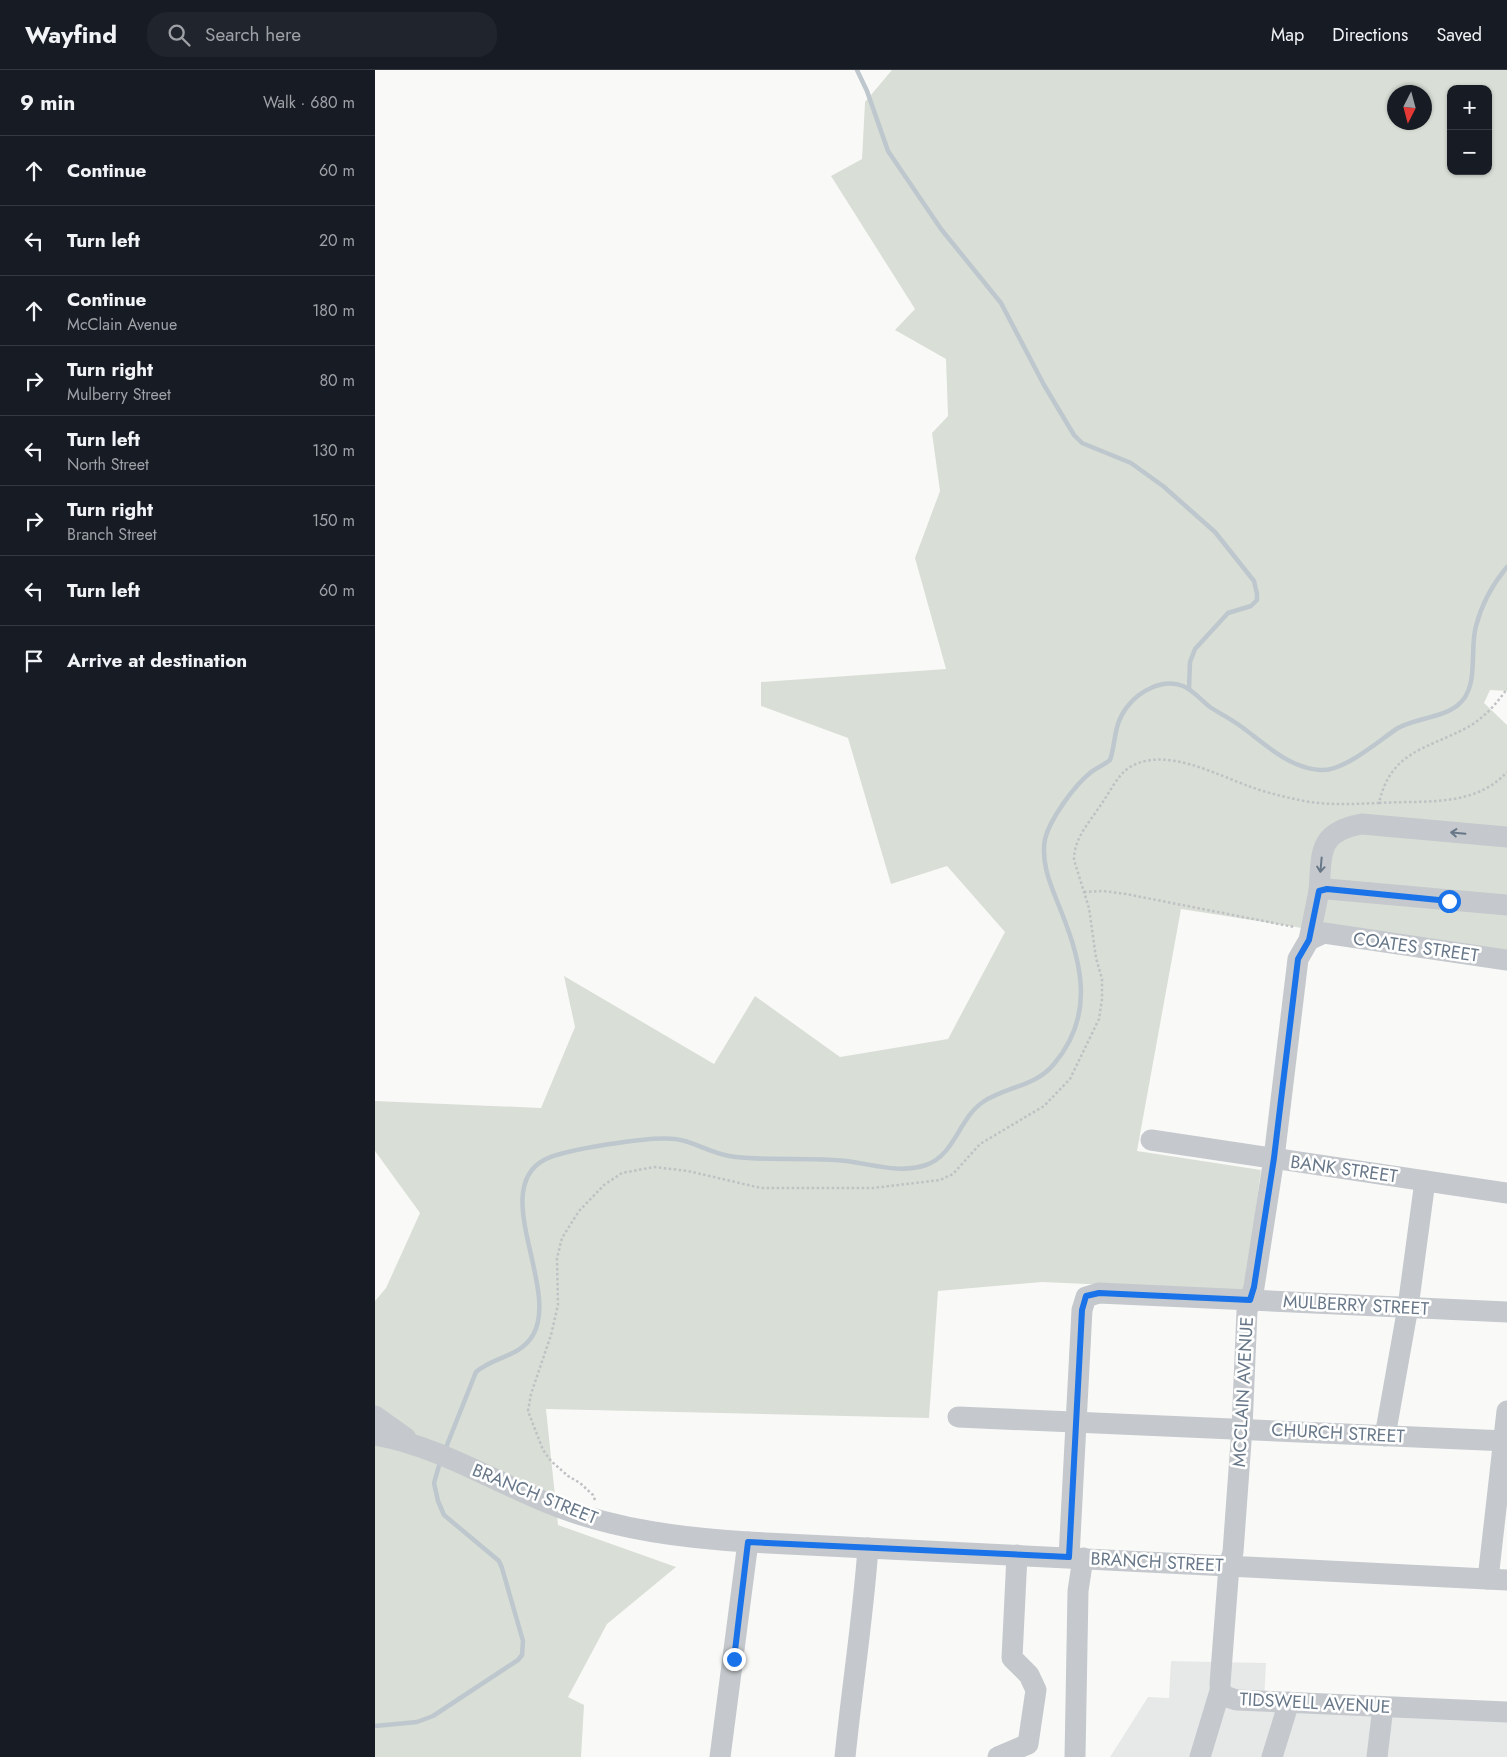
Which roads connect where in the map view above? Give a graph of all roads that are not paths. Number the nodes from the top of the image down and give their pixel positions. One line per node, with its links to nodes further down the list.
1 (1507, 837): 2 (street, MCCLAIN AVENUE, one-way to 2)
2 (1319, 891): 3 (street); 4 (street, MCCLAIN AVENUE)
3 (1507, 904)
4 (1314, 937): 5 (street, COATES STREET); 7 (street, MCCLAIN AVENUE)
5 (1507, 960)
6 (1151, 1140): 7 (street, BANK STREET)
7 (1274, 1158): 8 (street, BANK STREET); 10 (street, MCCLAIN AVENUE)
8 (1425, 1181): 9 (street, BANK STREET); 11 (street)
9 (1507, 1193)
10 (1250, 1300): 11 (street, MULBERRY STREET); 16 (street, MULBERRY STREET); 17 (street, MCCLAIN AVENUE)
11 (1408, 1307): 12 (street, MULBERRY STREET); 19 (street)
12 (1507, 1312)
13 (1507, 1411): 20 (street)
14 (375, 1416): 21 (street)
15 (958, 1417): 16 (street, CHURCH STREET)
16 (1074, 1422): 17 (street, CHURCH STREET); 25 (street)
17 (1242, 1428): 19 (street, CHURCH STREET); 26 (street, MCCLAIN AVENUE)
18 (375, 1434): 21 (street)
19 (1385, 1436): 20 (street, CHURCH STREET)
20 (1505, 1441): 27 (street)
21 (420, 1446): 22 (street, BRANCH STREET)
22 (748, 1542): 23 (street, BRANCH STREET); 32 (street)
23 (868, 1548): 24 (street, BRANCH STREET); 33 (street)
24 (1017, 1555): 25 (street, BRANCH STREET); 34 (street)
25 (1076, 1557): 26 (street, BRANCH STREET); 35 (street)
26 (1229, 1566): 27 (street, BRANCH STREET); 28 (street, TIDSWELL AVENUE)
27 (1497, 1579)
28 (1220, 1691): 29 (street, TIDSWELL AVENUE); 36 (street)
29 (1289, 1702): 30 (street, TIDSWELL AVENUE); 37 (street)
30 (1383, 1707): 31 (street, TIDSWELL AVENUE); 38 (street)
31 (1507, 1712)
32 (721, 1757)
33 (845, 1757)
34 (998, 1757)
35 (1075, 1757)
36 (1200, 1757)
37 (1272, 1757)
38 (1377, 1757)

